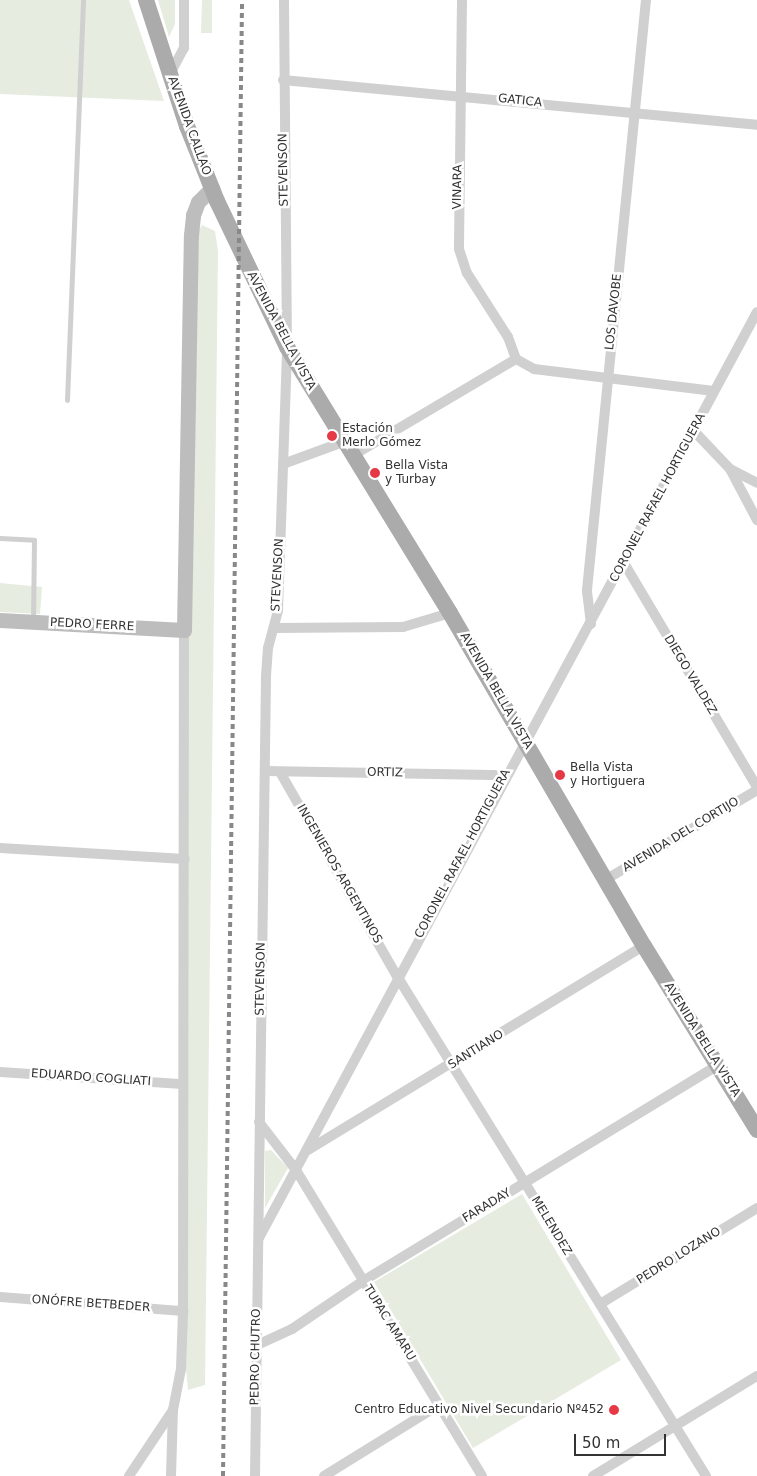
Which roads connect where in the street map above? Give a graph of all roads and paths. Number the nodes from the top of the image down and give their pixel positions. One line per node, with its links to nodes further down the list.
1 (83, 0): 19 (lane)
2 (146, 0): 7 (main road, AVENIDA CALLAO)
3 (184, 0): 7 (street)
4 (284, 0): 8 (street, STEVENSON)
5 (462, 0): 9 (street, VINARA)
6 (646, 0): 10 (street, LOS DAVOBE)
7 (170, 74): 12 (main road, AVENIDA CALLAO)
8 (282, 80): 9 (street, GATICA); 15 (street, STEVENSON)
9 (459, 95): 10 (street, GATICA); 16 (street, VINARA)
10 (634, 113): 11 (street, GATICA); 17 (street, LOS DAVOBE)
11 (757, 125)
12 (212, 188): 13 (main road, AVENIDA CALLAO); 34 (street)
13 (238, 251): 15 (main road, AVENIDA BELLA VISTA)
14 (756, 315): 18 (street, CORONEL RAFAEL HORTIGUERA)
15 (287, 347): 21 (main road, AVENIDA BELLA VISTA); 23 (street, STEVENSON)
16 (516, 359): 17 (street); 22 (street)
17 (607, 378): 18 (street); 32 (street, LOS DAVOBE)
18 (714, 391): 20 (street, CORONEL RAFAEL HORTIGUERA)
19 (67, 400)
20 (693, 430): 24 (street); 28 (street, CORONEL RAFAEL HORTIGUERA)
21 (343, 442): 22 (main road, AVENIDA BELLA VISTA); 23 (street)
22 (352, 456): 29 (main road, AVENIDA BELLA VISTA)
23 (283, 464): 33 (street, STEVENSON)
24 (730, 469): 25 (street); 26 (street)
25 (757, 483)
26 (757, 520)
27 (0, 538): 31 (lane)
28 (624, 563): 32 (street, CORONEL RAFAEL HORTIGUERA); 39 (street, DIEGO VALDEZ)
29 (450, 613): 33 (street); 35 (main road, AVENIDA BELLA VISTA)
30 (0, 620): 31 (street, PEDRO FERRE)
31 (33, 622): 34 (street, PEDRO FERRE)
32 (592, 624): 35 (street, CORONEL RAFAEL HORTIGUERA)
33 (274, 628): 36 (street, STEVENSON)
34 (184, 630): 41 (street)
35 (524, 740): 38 (street, CORONEL RAFAEL HORTIGUERA); 42 (main road, AVENIDA BELLA VISTA)
36 (265, 771): 37 (street, ORTIZ); 49 (street, STEVENSON)
37 (280, 772): 38 (street, ORTIZ); 44 (street, INGENIEROS ARGENTINOS)
38 (506, 775): 44 (street, CORONEL RAFAEL HORTIGUERA)
39 (757, 788): 42 (street, AVENIDA DEL CORTIJO)
40 (0, 848): 41 (street)
41 (185, 859): 48 (street)
42 (606, 880): 43 (main road, AVENIDA BELLA VISTA)
43 (644, 946): 45 (street, SANTIANO); 46 (main road, AVENIDA BELLA VISTA)
44 (398, 976): 45 (street, MELENDEZ); 51 (street, CORONEL RAFAEL HORTIGUERA)
45 (452, 1065): 51 (street, SANTIANO); 53 (street, MELENDEZ)
46 (718, 1065): 50 (main road, AVENIDA BELLA VISTA); 53 (street, FARADAY)
47 (0, 1072): 48 (street, EDUARDO COGLIATI)
48 (183, 1084): 59 (street)
49 (259, 1122): 52 (street, TUPAC AMARU); 55 (street, STEVENSON)
50 (755, 1122)
51 (307, 1150): 52 (street, CORONEL RAFAEL HORTIGUERA)
52 (296, 1170): 55 (street, CORONEL RAFAEL HORTIGUERA); 56 (street, TUPAC AMARU)
53 (525, 1183): 56 (street, FARADAY); 58 (street, MELENDEZ)
54 (757, 1208): 58 (street, PEDRO LOZANO)
55 (258, 1239): 60 (street, PEDRO CHUTRO)
56 (363, 1282): 60 (street, FARADAY); 62 (street, TUPAC AMARU)
57 (0, 1297): 59 (street, ONÓFRE BETBEDER)
58 (600, 1304): 64 (street, MELENDEZ)
59 (182, 1311): 63 (street)
60 (255, 1346): 67 (street, PEDRO CHUTRO)
61 (757, 1376): 64 (street)
62 (438, 1405): 68 (street); 69 (street, TUPAC AMARU)
63 (173, 1410): 65 (street); 66 (street)
64 (677, 1426): 70 (street); 71 (street, MELENDEZ)
65 (129, 1476)
66 (171, 1476)
67 (255, 1476)
68 (324, 1476)
69 (482, 1476)
70 (593, 1476)
71 (706, 1476)

